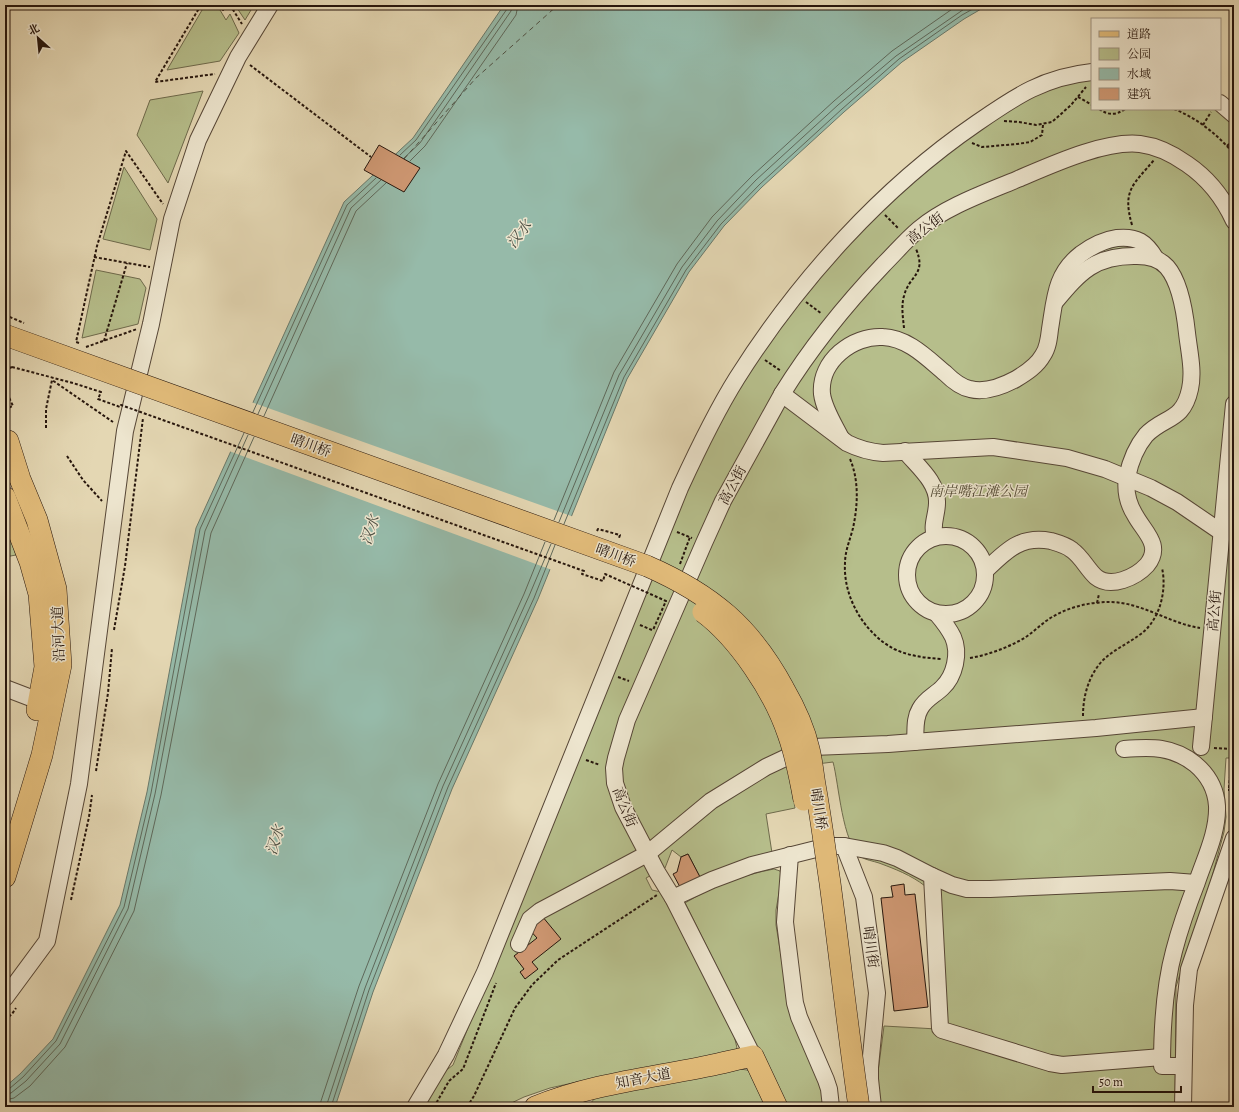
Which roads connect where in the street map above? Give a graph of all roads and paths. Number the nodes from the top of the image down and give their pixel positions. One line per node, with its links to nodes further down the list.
1 (201, 5): 7 (path)
2 (221, 5): 3 (path)
3 (229, 5): 5 (path)
4 (270, 5): 5 (street)
5 (250, 36): 6 (street)
6 (238, 57): 7 (street); 25 (path)
7 (230, 72): 27 (street)
8 (1091, 78): 9 (path); 103 (street)
9 (1078, 97): 10 (path); 18 (path)
10 (1091, 104)
11 (1221, 104): 16 (street)
12 (1100, 110): 13 (path)
13 (1123, 110)
14 (1177, 110): 19 (path)
15 (1211, 110): 19 (path)
16 (1234, 115)
17 (1001, 121): 18 (path)
18 (1043, 124): 21 (path)
19 (1203, 125): 22 (path)
20 (1234, 139): 22 (path)
21 (971, 143)
22 (1227, 146): 24 (path)
23 (1160, 150): 28 (street, 高公街); 29 (street, 高公街); 30 (path)
24 (1234, 154)
25 (372, 157)
26 (884, 215): 29 (path)
27 (172, 218): 31 (path); 35 (street)
28 (1234, 221)
29 (905, 236): 42 (path); 49 (street, 高公街)
30 (1136, 239): 32 (street); 34 (street)
31 (94, 257): 33 (path); 41 (path)
32 (1156, 259): 34 (street); 58 (street)
33 (127, 263): 35 (path); 41 (path)
34 (1078, 266): 42 (street)
35 (163, 269): 38 (street)
36 (806, 302): 37 (path)
37 (826, 318)
38 (152, 324): 41 (path); 53 (street)
39 (5, 330): 43 (main road, bridge)
40 (5, 335): 43 (main road, 晴川桥, bridge)
41 (104, 340)
42 (905, 343): 54 (street)
43 (36, 346): 109 (main road, 晴川桥, bridge)
44 (8, 358): 47 (path); 70 (path, 晴川桥, bridge); 108 (main road, 晴川桥, bridge)
45 (765, 360): 46 (path)
46 (776, 368)
47 (5, 370)
48 (5, 389): 51 (path)
49 (782, 394): 54 (street); 92 (street, 高公街)
50 (1234, 404): 63 (street, 高公街)
51 (5, 409)
52 (46, 428): 53 (path)
53 (125, 430): 61 (street)
54 (841, 438): 56 (street); 72 (path)
55 (5, 440): 59 (main road, 沿河大道)
56 (905, 451): 58 (street); 65 (street)
57 (67, 456): 61 (path)
58 (1127, 478): 63 (street); 66 (street)
59 (12, 482): 95 (main road, 沿河大道)
60 (5, 497): 76 (main road, 沿河大道)
61 (114, 513): 99 (street)
62 (677, 531): 64 (path)
63 (1221, 532): 71 (street, 高公街)
64 (690, 537)
65 (936, 538): 67 (street); 69 (street)
66 (1153, 552): 67 (street); 68 (path)
67 (985, 571): 69 (street)
68 (1156, 613): 71 (path); 72 (path); 78 (path)
69 (937, 614): 72 (street)
70 (639, 624)
71 (1213, 630): 77 (street, 高公街)
72 (955, 659): 80 (street)
73 (618, 677): 74 (path)
74 (631, 682)
75 (5, 688): 76 (street)
76 (39, 701): 89 (main road, 沿河大道)
77 (1204, 717): 78 (street); 81 (street, 高公街)
78 (1083, 729): 80 (street)
79 (1234, 732): 82 (path)
80 (915, 742): 92 (street)
81 (1205, 748): 82 (path)
82 (1232, 749): 86 (path)
83 (1124, 750): 96 (street)
84 (585, 759): 85 (path)
85 (607, 768)
86 (1228, 790): 87 (path); 88 (path)
87 (1234, 790)
88 (1229, 797)
89 (5, 837)
90 (1234, 838): 102 (street)
91 (844, 846): 93 (street); 94 (street); 110 (street, 晴川街)
92 (647, 854): 97 (street, 高公街); 98 (street)
93 (790, 855): 97 (street); 107 (street)
94 (932, 876): 96 (street); 101 (street)
95 (5, 878)
96 (1196, 883): 101 (street)
97 (670, 893): 100 (street, 高公街); 104 (path)
98 (519, 944)
99 (5, 998)
100 (753, 1056): 105 (main road, 知音大道); 106 (main road, 高公街)
101 (1162, 1057): 102 (street)
102 (1183, 1066): 111 (street)
103 (415, 1107)
104 (467, 1107)
105 (535, 1107)
106 (777, 1107)
107 (831, 1107)
108 (845, 1107)
109 (859, 1107)
110 (874, 1107)
111 (1182, 1107)

